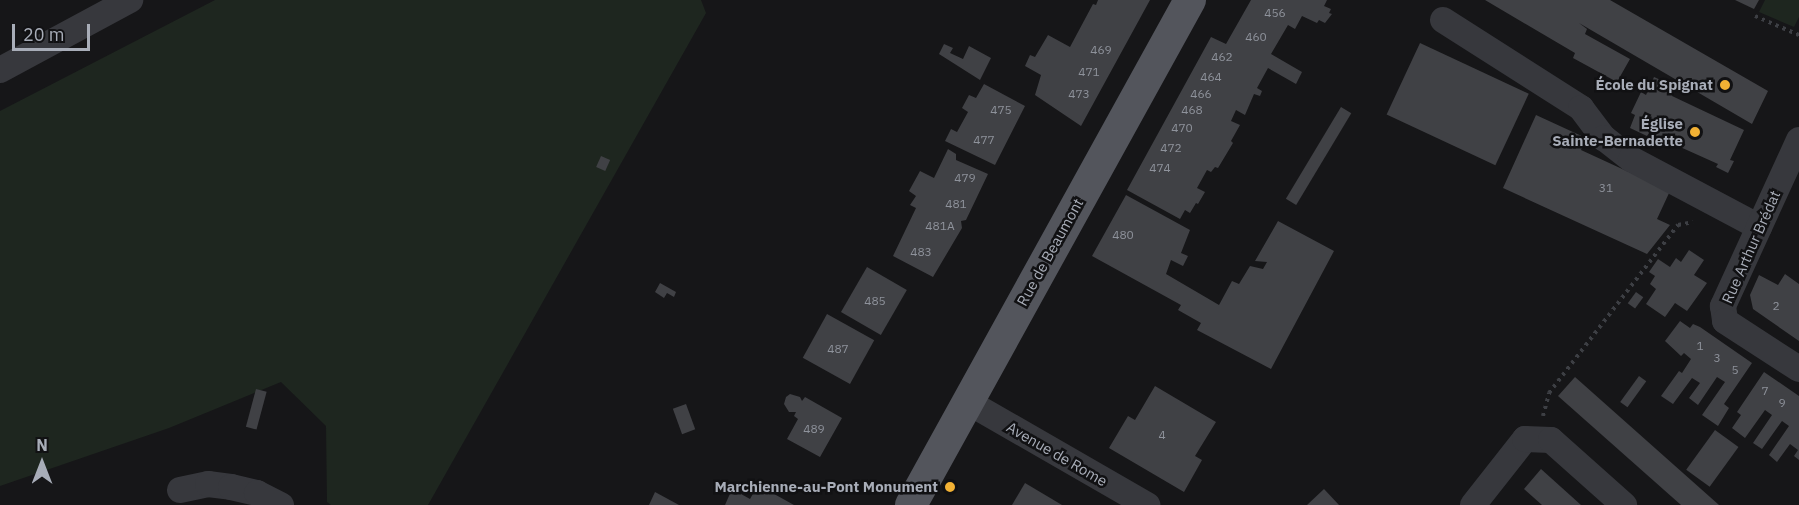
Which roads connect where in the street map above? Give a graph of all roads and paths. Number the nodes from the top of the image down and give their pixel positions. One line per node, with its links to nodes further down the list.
1 (130, 0): 6 (street)
2 (1190, 0): 10 (main road, Rue de Beaumont)
3 (1755, 16): 5 (path)
4 (1443, 20): 8 (street)
5 (1799, 35)
6 (0, 70)
7 (1799, 140): 8 (street, Rue Arthur Brédat)
8 (1749, 221): 9 (street, Rue Arthur Brédat); 11 (path)
9 (1799, 369)
10 (968, 402): 14 (main road, Rue de Beaumont); 15 (street, Avenue de Rome)
11 (1536, 440): 16 (street); 17 (street)
12 (180, 490): 13 (street)
13 (282, 505)
14 (911, 505)
15 (1147, 505)
16 (1473, 505)
17 (1624, 505)

